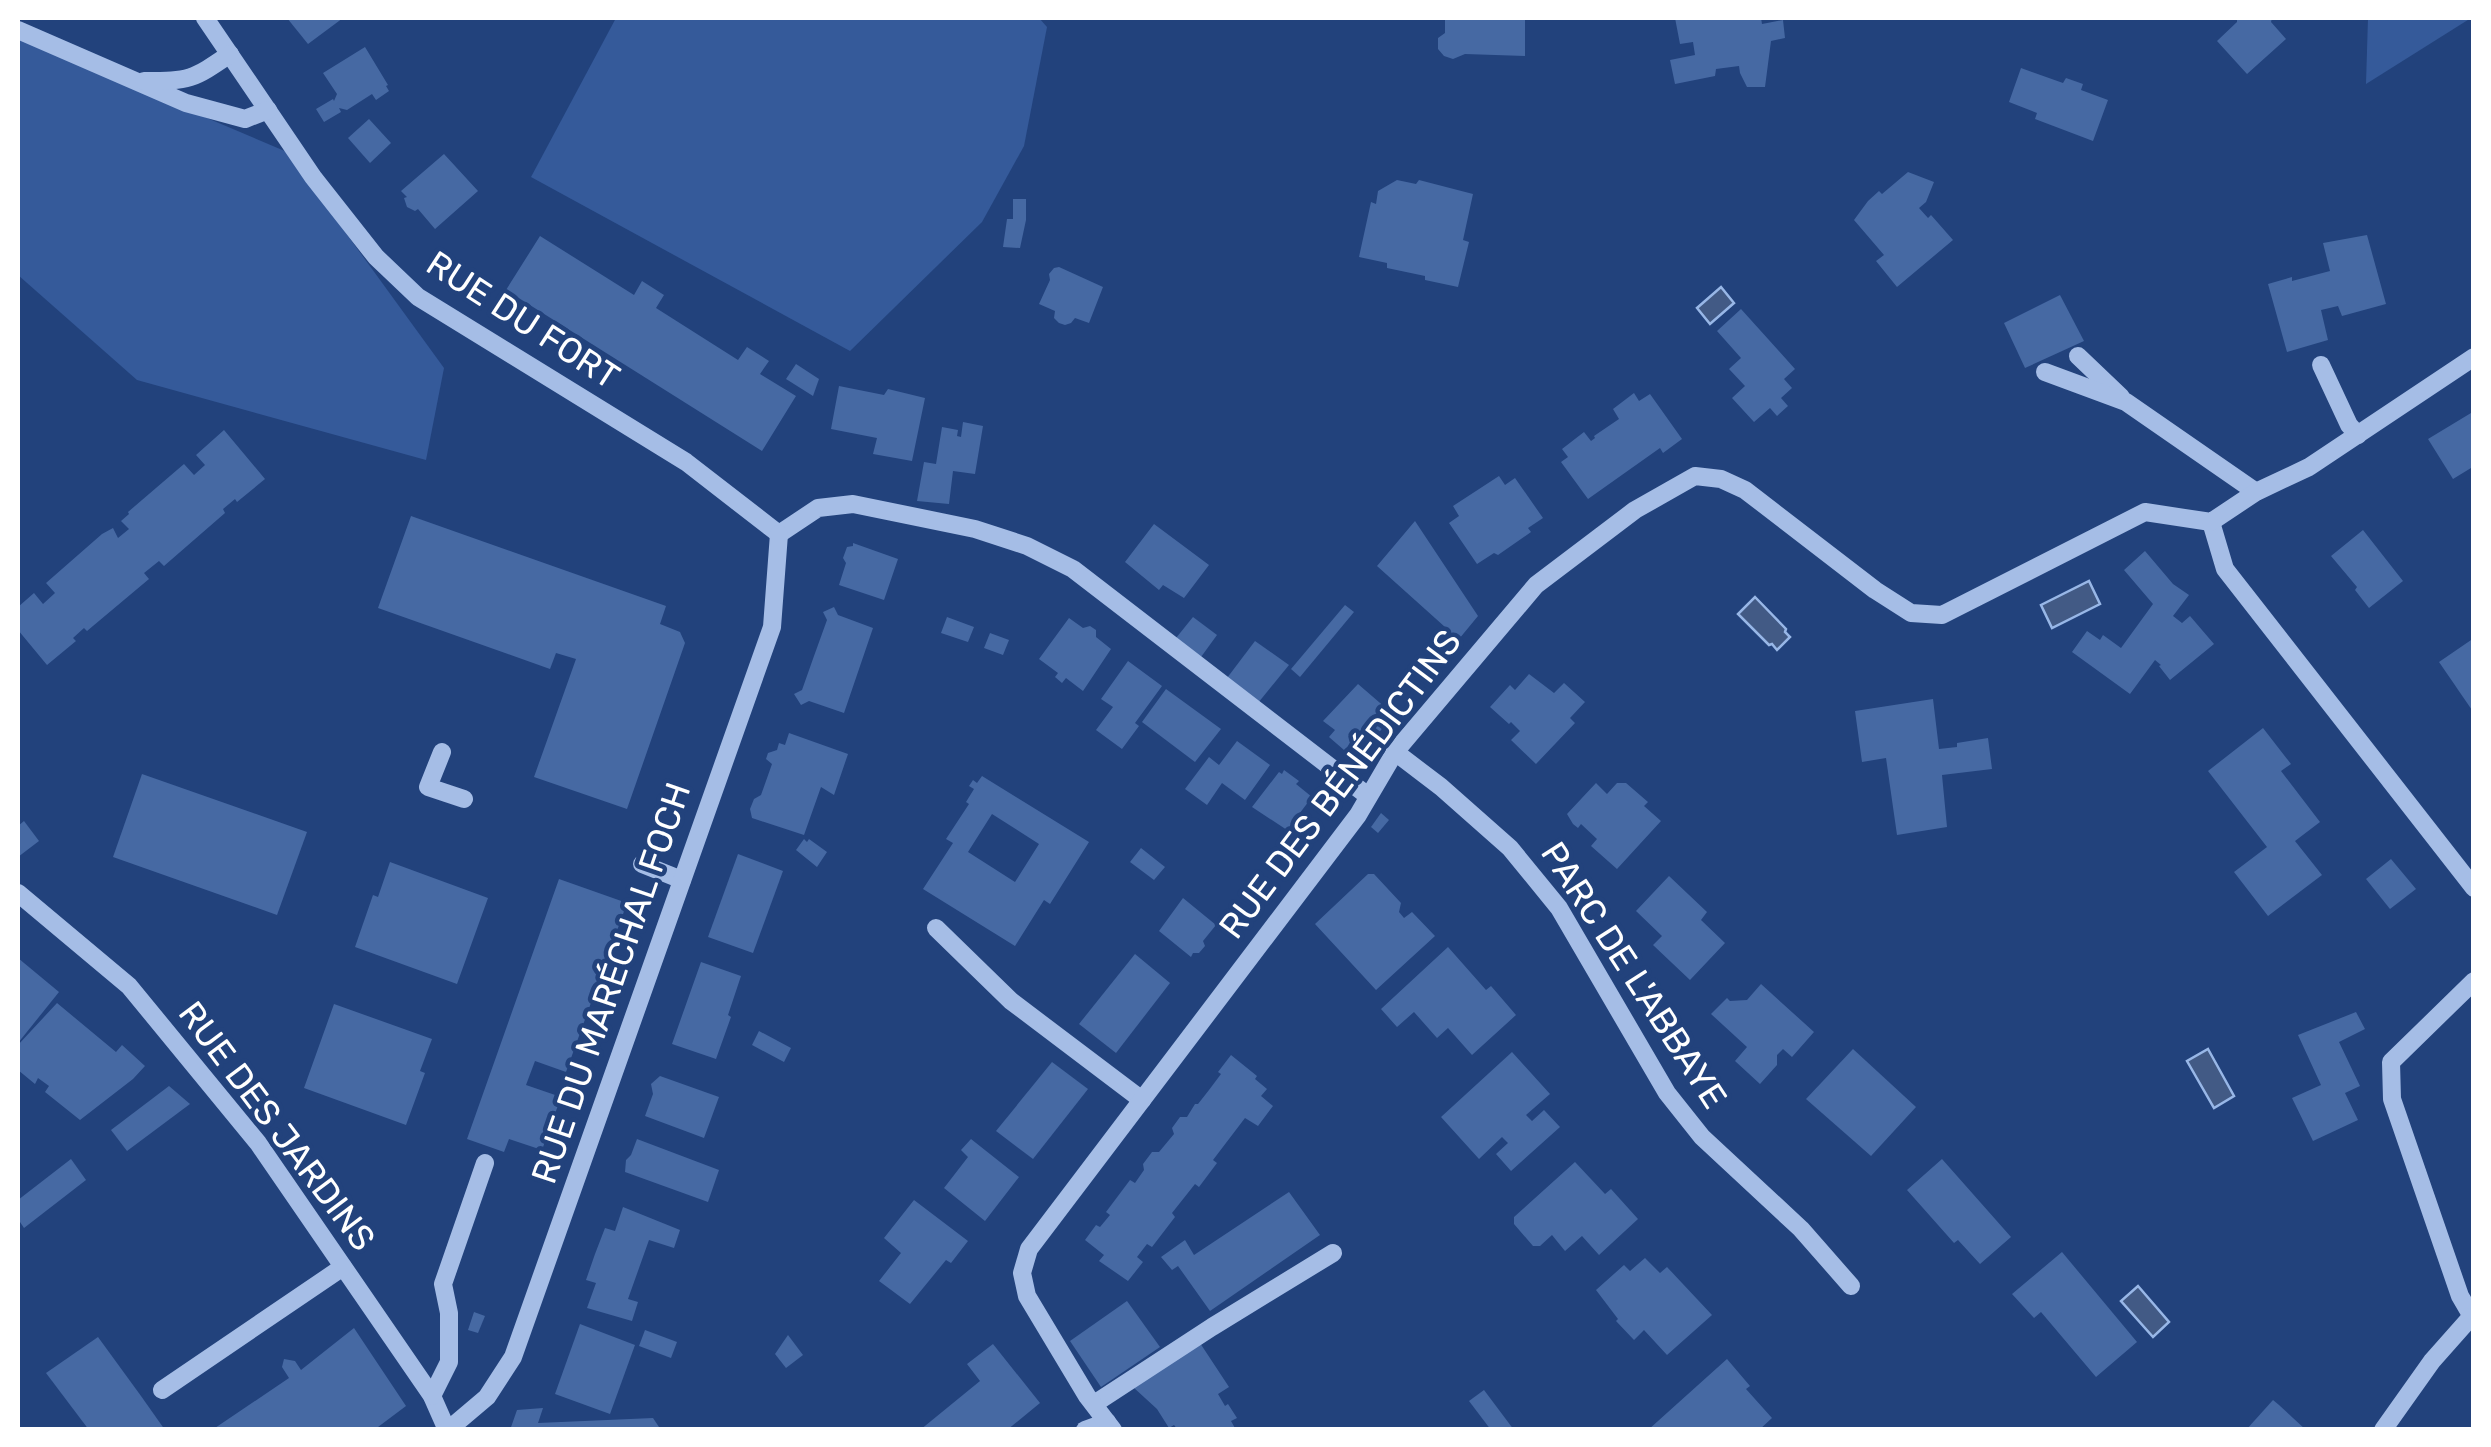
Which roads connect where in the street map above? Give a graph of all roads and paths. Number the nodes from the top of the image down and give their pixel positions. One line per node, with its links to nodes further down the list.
1 (206, 18): 3 (street, RUE DU FORT)
2 (18, 30): 4 (street)
3 (230, 54): 4 (street); 5 (street, RUE DU FORT)
4 (133, 81): 5 (street)
5 (268, 110): 14 (street, RUE DU FORT)
6 (2078, 356): 10 (street)
7 (2474, 357): 11 (street)
8 (2321, 365): 11 (street)
9 (2045, 372): 10 (street)
10 (2126, 402): 12 (street)
11 (2358, 434): 12 (street)
12 (2256, 492): 13 (street)
13 (2211, 522): 16 (street, RUE DES BÉNÉDICTINS); 21 (street)
14 (779, 534): 17 (street); 20 (street, RUE DU MARÉCHAL FOCH)
15 (442, 752): 18 (street)
16 (1395, 752): 17 (street, RUE DES BÉNÉDICTINS); 29 (street, PARC DE L'ABBAYE)
17 (1368, 796): 25 (street, RUE DES BÉNÉDICTINS)
18 (464, 799)
19 (642, 864): 20 (street)
20 (682, 880): 35 (street, RUE DU MARÉCHAL FOCH)
21 (2474, 888)
22 (18, 894): 28 (street, RUE DES JARDINS)
23 (936, 928): 25 (street)
24 (2474, 981): 30 (street)
25 (1142, 1100): 33 (street, RUE DES BÉNÉDICTINS)
26 (485, 1163): 32 (street)
27 (1333, 1253): 33 (street)
28 (343, 1267): 31 (street); 32 (street, RUE DES JARDINS)
29 (1851, 1286)
30 (2472, 1319): 37 (street)
31 (162, 1390)
32 (432, 1396): 35 (street, RUE DES JARDINS)
33 (1094, 1404): 34 (street, RUE DES BÉNÉDICTINS)
34 (1110, 1426): 36 (street)
35 (448, 1430)
36 (1084, 1430)
37 (2382, 1430)

